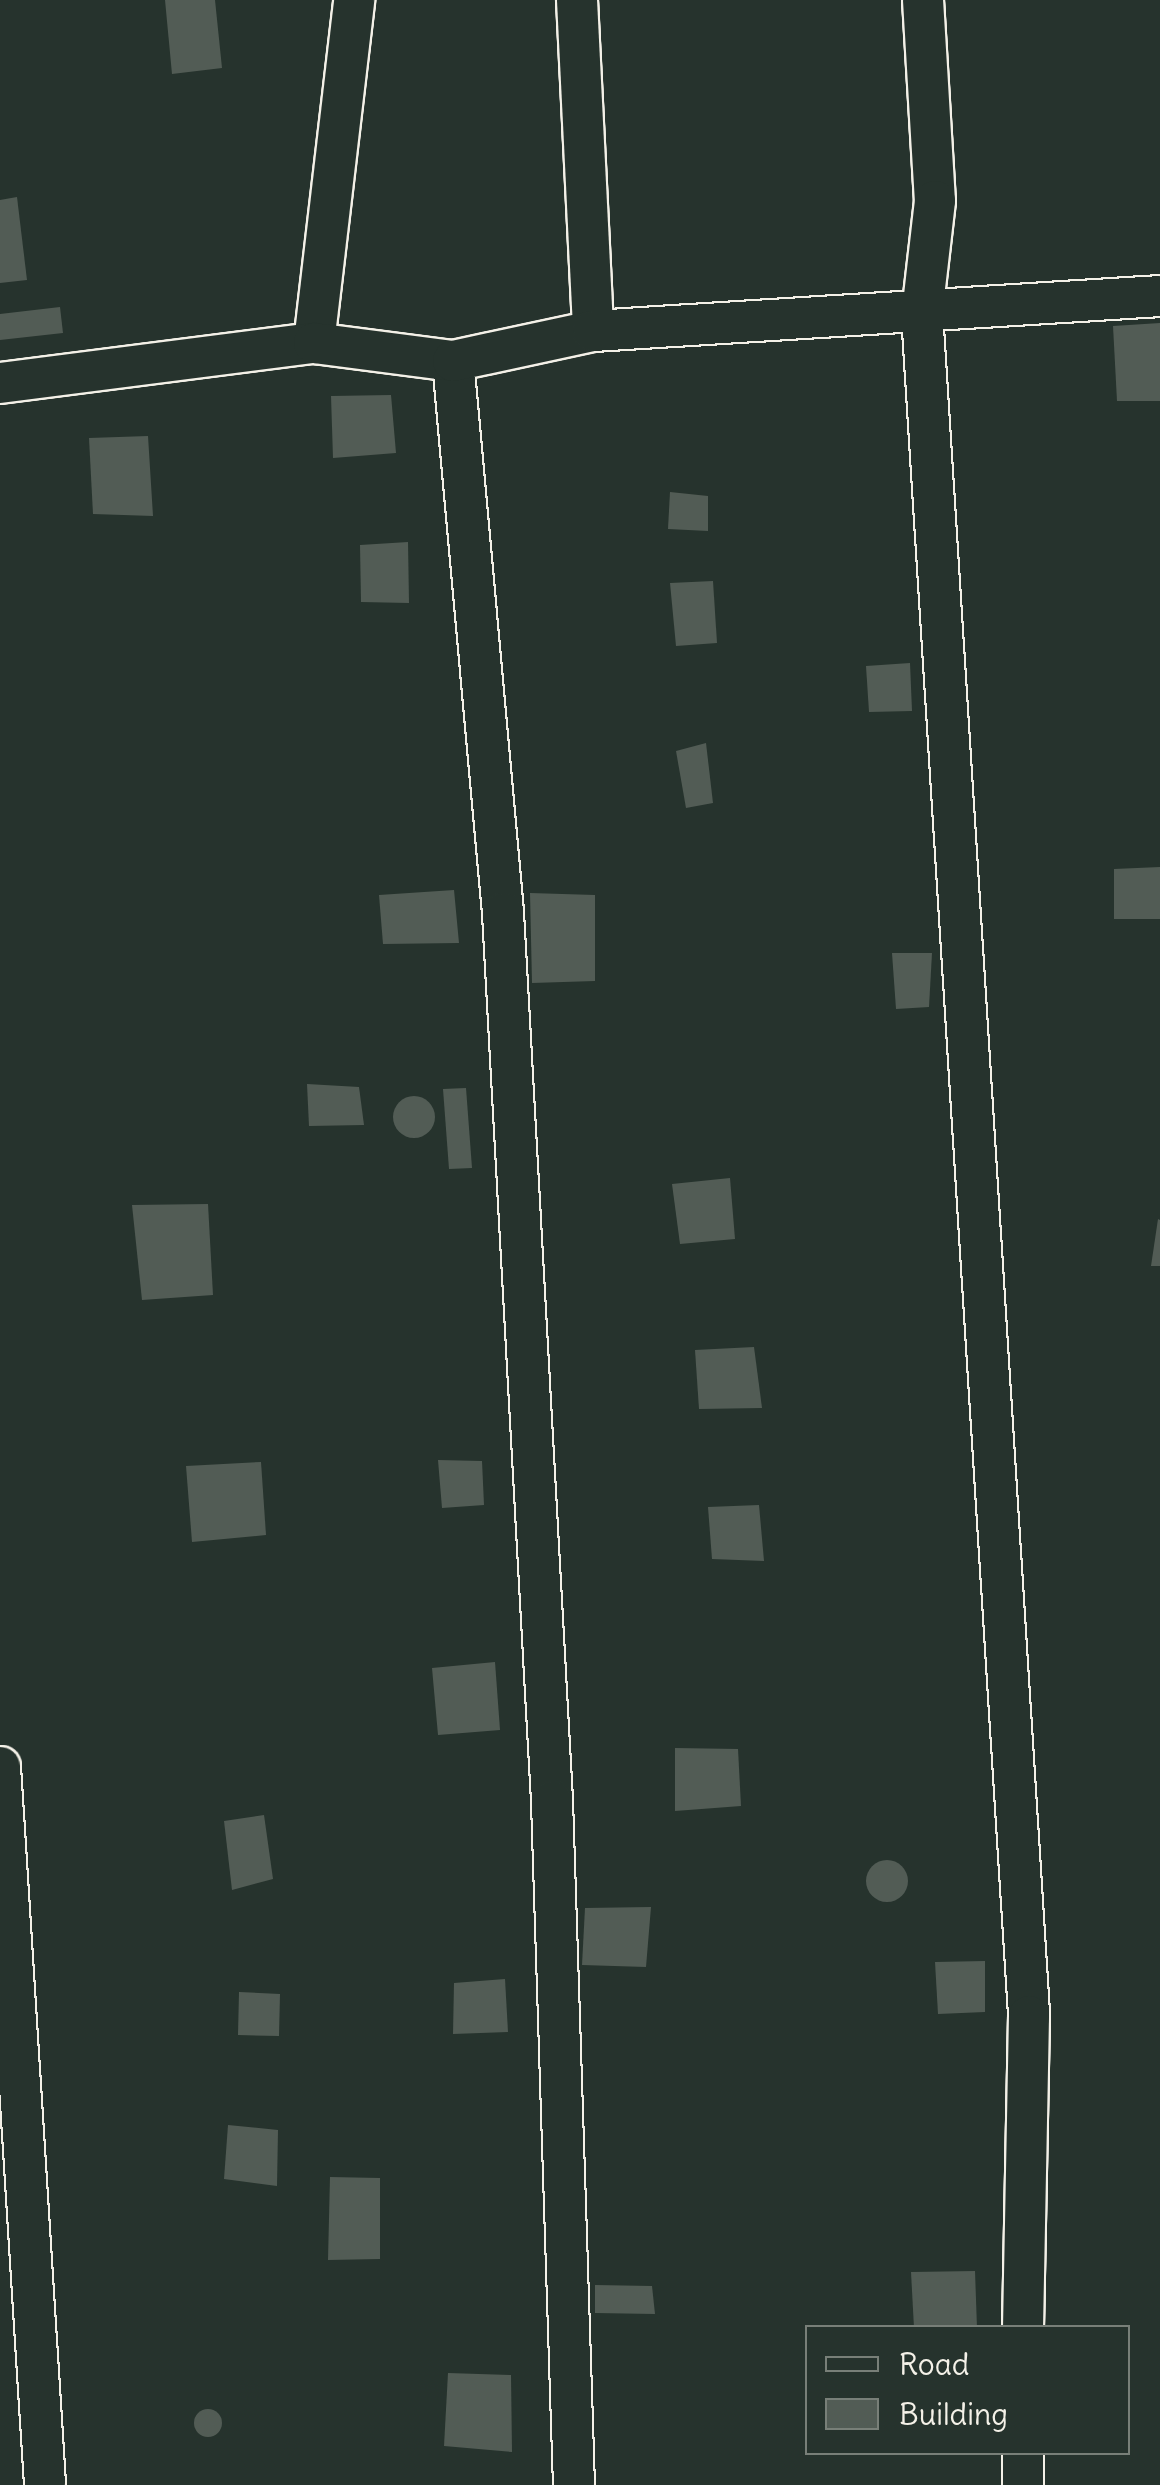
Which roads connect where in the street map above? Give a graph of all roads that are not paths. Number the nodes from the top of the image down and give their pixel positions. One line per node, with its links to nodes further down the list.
1 (354, 0): 7 (street)
2 (576, 0): 6 (street)
3 (924, 0): 5 (street)
4 (1160, 296): 5 (street)
5 (922, 313): 6 (street); 11 (street)
6 (594, 331): 8 (street)
7 (314, 343): 8 (street); 9 (street)
8 (453, 361): 14 (street)
9 (0, 383)
10 (0, 1767): 13 (street)
11 (1023, 2325)
12 (1023, 2455): 15 (street)
13 (45, 2485)
14 (574, 2485)
15 (1023, 2485)

